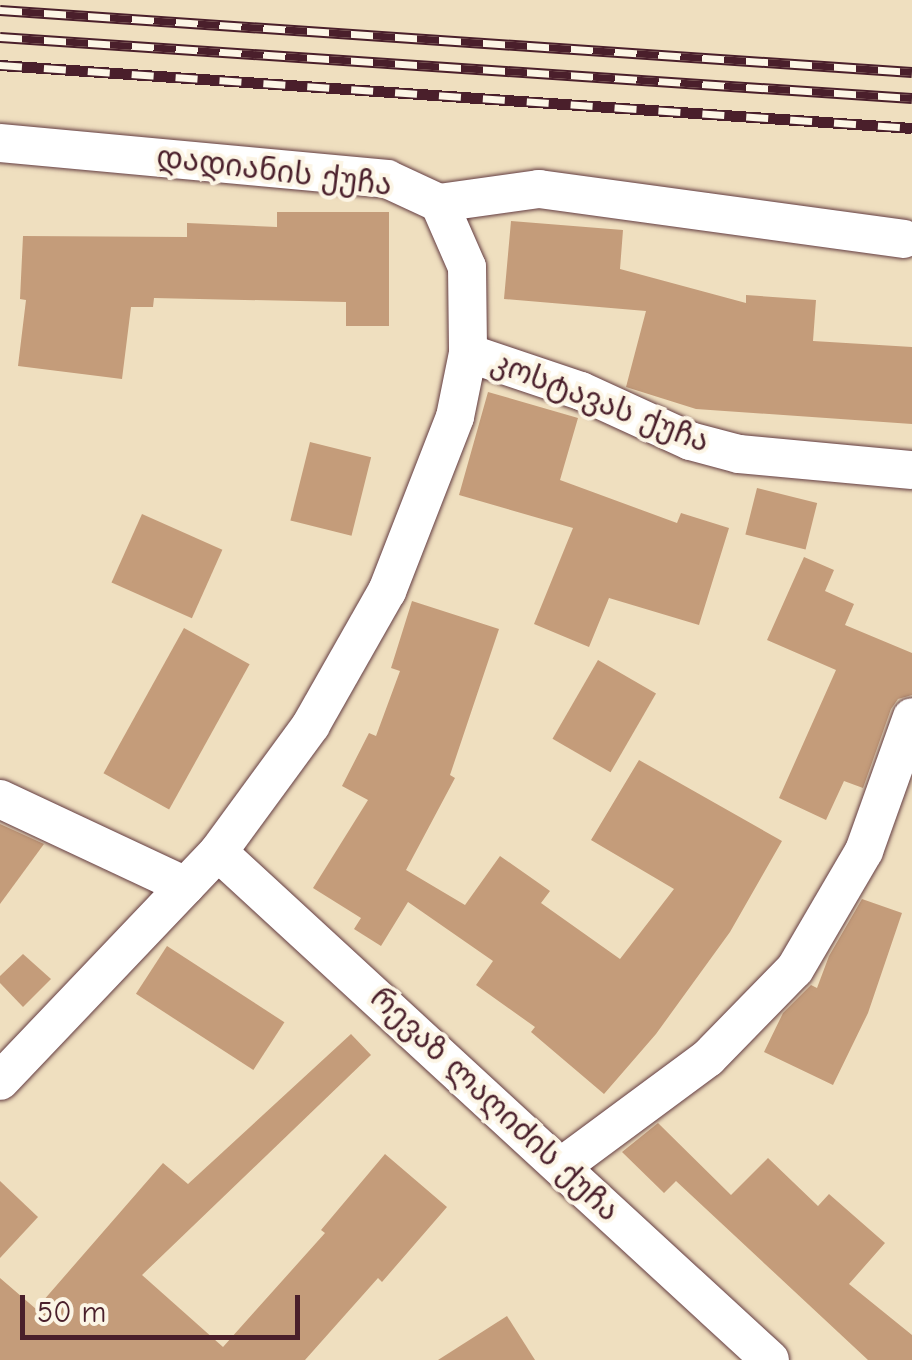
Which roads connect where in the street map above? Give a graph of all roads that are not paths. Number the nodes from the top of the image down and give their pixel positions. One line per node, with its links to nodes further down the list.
1 (0, 144): 2 (street, დადიანის ქუჩა)
2 (439, 203): 3 (street); 4 (street)
3 (904, 239)
4 (468, 353): 5 (street, კოსტავას ქუჩა); 8 (street)
5 (912, 470)
6 (912, 717): 11 (street)
7 (0, 799): 9 (street)
8 (218, 852): 9 (street); 11 (street, რევაზ ლაღიძის ქუჩა)
9 (186, 886): 10 (street)
10 (0, 1080)
11 (562, 1166): 12 (street, რევაზ ლაღიძის ქუჩა)
12 (770, 1360)

